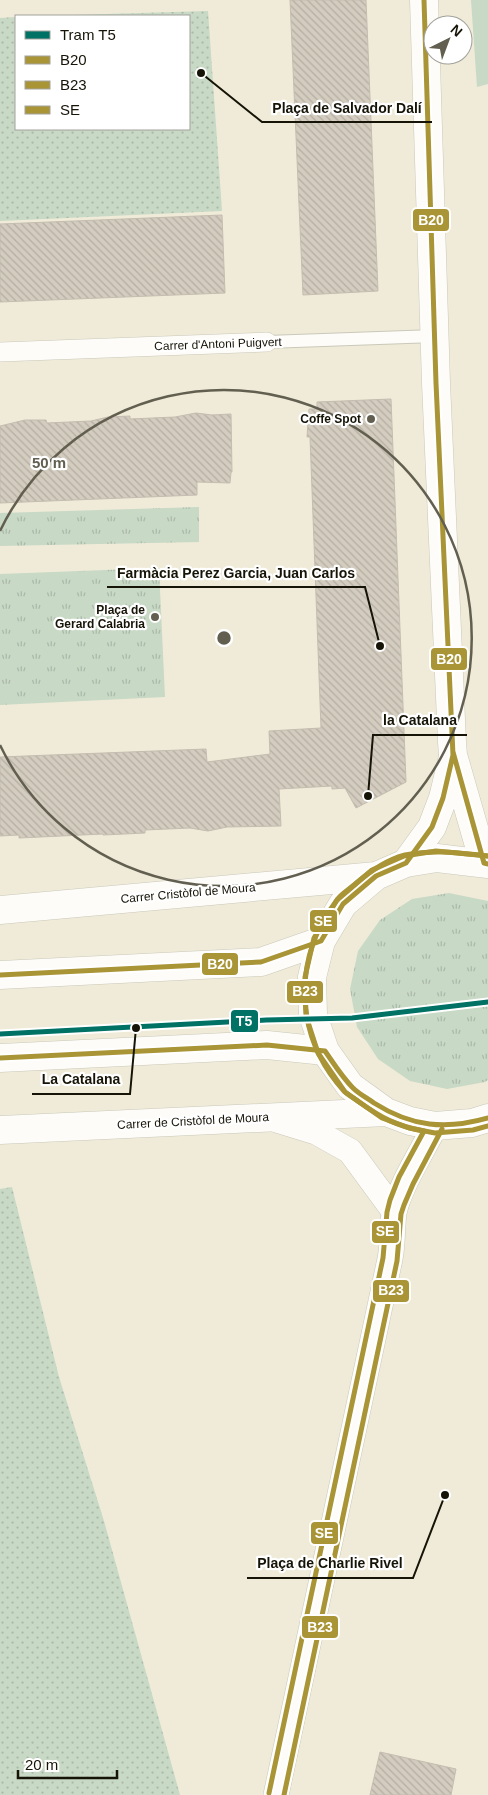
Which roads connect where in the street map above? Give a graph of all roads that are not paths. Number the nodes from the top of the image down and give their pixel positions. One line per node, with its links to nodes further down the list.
1 (424, 0): 2 (street)
2 (435, 336): 3 (lane, Carrer d'Antoni Puigvert); 5 (street)
3 (267, 342): 4 (street, Carrer d'Antoni Puigvert)
4 (0, 352)
5 (453, 755): 6 (street); 7 (street)
6 (406, 863): 7 (street); 8 (street)
7 (486, 864)
8 (376, 876): 9 (street, Carrer Cristòfol de Moura); 10 (street)
9 (0, 910)
10 (321, 941): 11 (street); 12 (street)
11 (0, 975)
12 (325, 1051): 13 (street); 14 (street)
13 (0, 1058)
14 (386, 1112): 15 (street, Carrer de Cristòfol de Moura); 17 (street)
15 (270, 1117): 18 (street, Carrer de Cristòfol de Moura); 19 (street)
16 (488, 1118): 17 (street)
17 (435, 1126): 19 (street)
18 (0, 1130)
19 (394, 1211): 20 (street)
20 (276, 1795)

